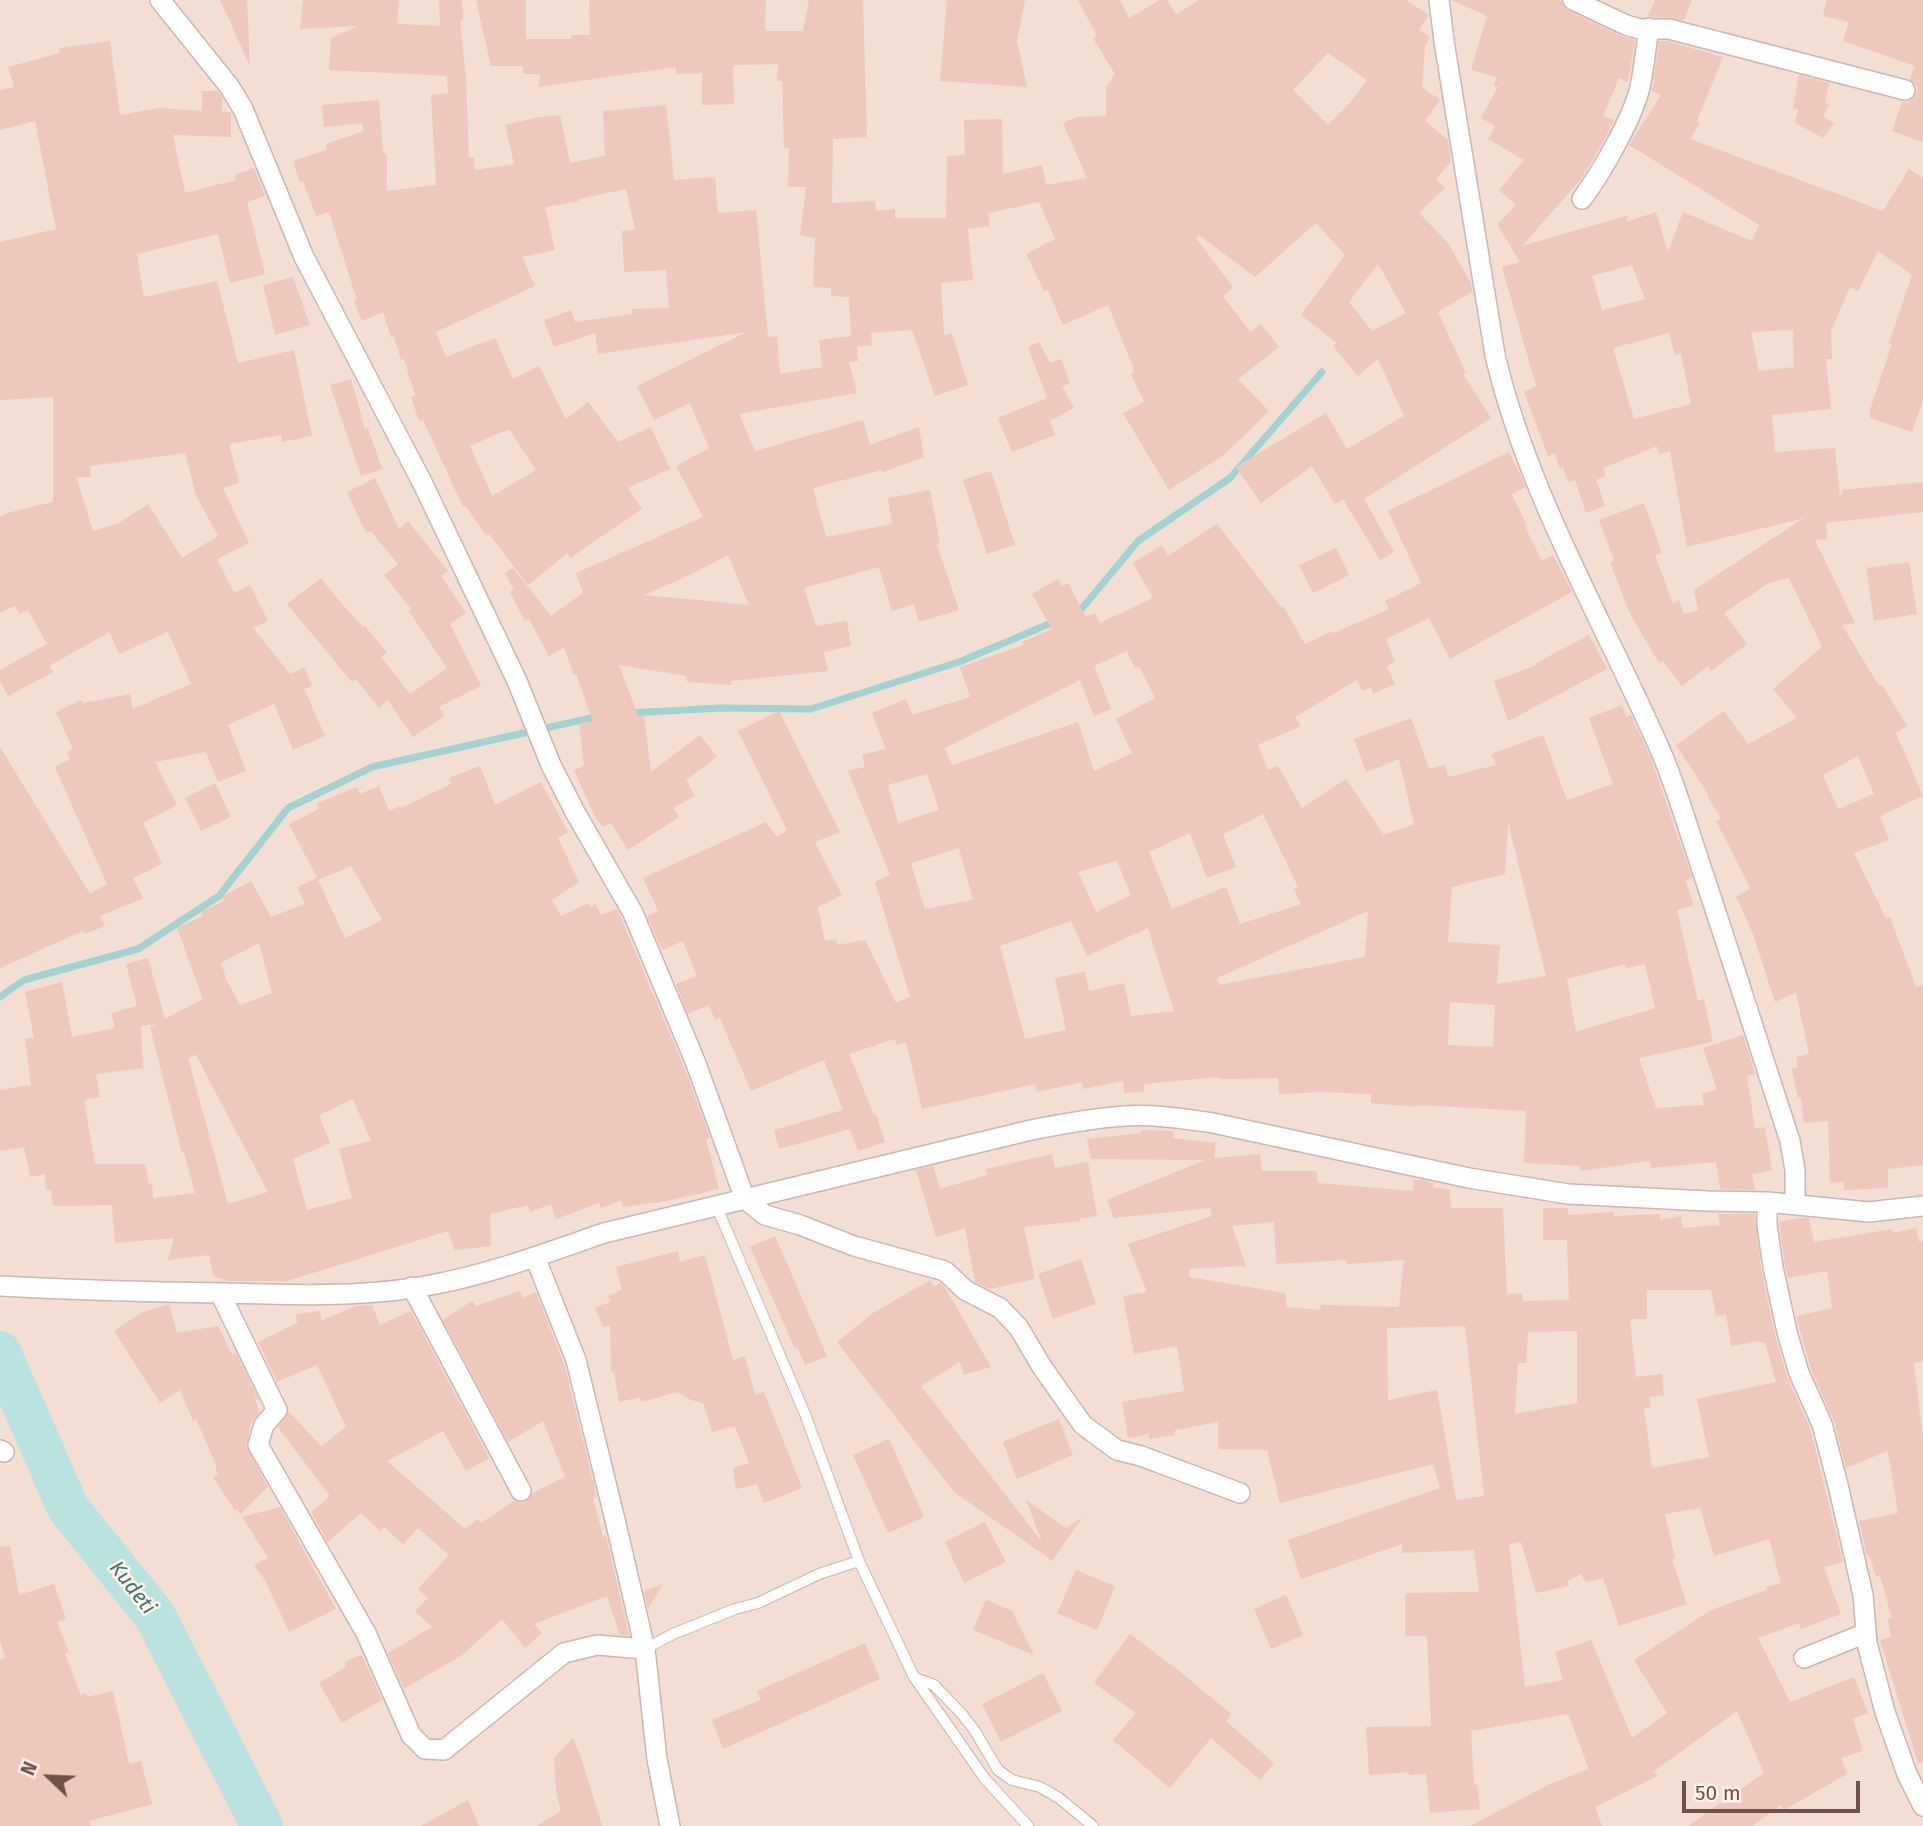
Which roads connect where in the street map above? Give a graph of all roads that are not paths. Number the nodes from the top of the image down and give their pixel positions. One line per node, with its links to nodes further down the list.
1 (160, 0): 7 (street)
2 (1439, 0): 9 (street)
3 (1573, 0): 4 (street)
4 (1648, 28): 5 (street); 6 (street)
5 (1905, 90)
6 (1582, 199)
7 (745, 1199): 8 (street); 10 (street); 17 (street)
8 (1767, 1202): 9 (street); 19 (street)
9 (1795, 1204): 11 (street)
10 (716, 1205): 12 (street); 18 (lane)
11 (1923, 1206)
12 (535, 1257): 14 (street); 20 (street)
13 (0, 1286): 15 (street)
14 (412, 1287): 15 (street); 16 (street)
15 (220, 1293): 20 (street)
16 (521, 1491)
17 (1240, 1493)
18 (859, 1561): 20 (lane); 22 (lane)
19 (1866, 1633): 21 (street); 23 (street)
20 (645, 1649): 24 (street)
21 (1804, 1658)
22 (914, 1677): 25 (lane); 26 (lane)
23 (1923, 1806)
24 (670, 1826)
25 (1028, 1826)
26 (1093, 1826)

